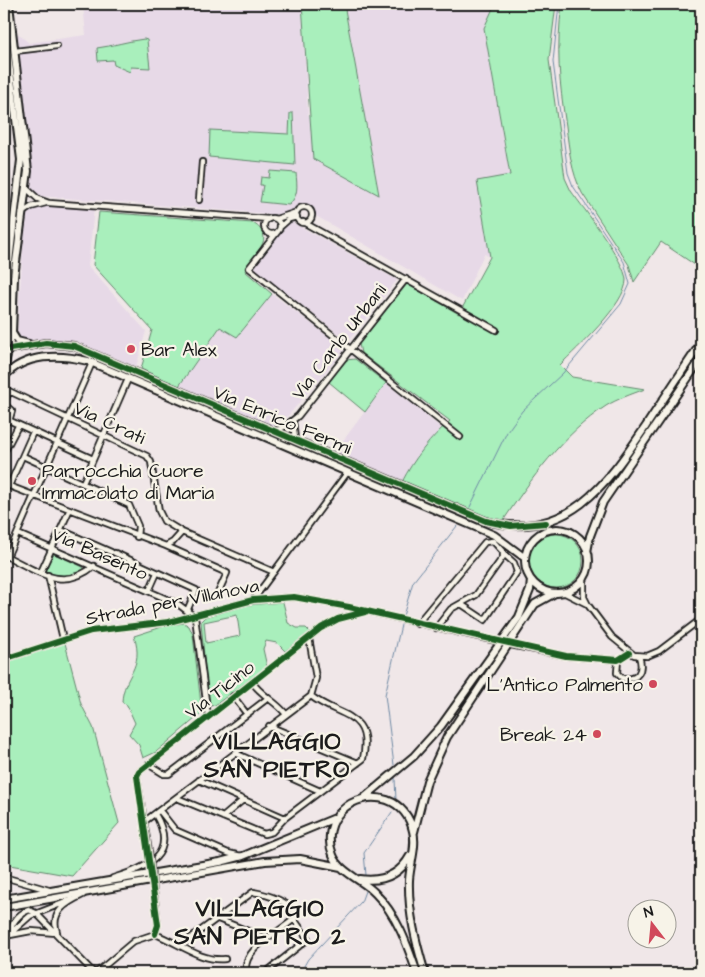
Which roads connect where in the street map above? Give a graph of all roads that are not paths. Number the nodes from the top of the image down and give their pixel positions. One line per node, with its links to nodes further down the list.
1 (9, 4): 4 (main road)
2 (4, 22): 4 (main road)
3 (57, 46): 4 (street)
4 (12, 53): 6 (main road); 21 (main road)
5 (202, 162): 7 (street)
6 (26, 188): 8 (street); 9 (main road)
7 (199, 200)
8 (49, 203): 9 (street); 11 (street)
9 (22, 213): 23 (main road)
10 (297, 215): 13 (street); 14 (street); 15 (street); 17 (street)
11 (253, 218): 12 (street); 16 (street)
12 (269, 219): 13 (street); 16 (street)
13 (276, 219): 17 (street)
14 (311, 219): 15 (street); 18 (street)
15 (302, 222): 18 (street)
16 (266, 229): 17 (street); 19 (street)
17 (279, 229): 19 (street)
18 (315, 229): 20 (street)
19 (266, 247): 27 (street)
20 (406, 279): 22 (street); 27 (street, Via Carlo Urbani)
21 (4, 329)
22 (496, 330)
23 (12, 332): 25 (main road); 26 (main road)
24 (701, 343): 55 (main road, Via Enrico Fermi)
25 (30, 345): 26 (main road, Via Enrico Fermi); 40 (main road, Via Enrico Fermi)
26 (6, 349): 30 (main road)
27 (351, 350): 38 (street, Via Carlo Urbani); 43 (street)
28 (701, 359): 31 (main road)
29 (92, 363): 32 (main road, Via Enrico Fermi); 33 (main road, Via Enrico Fermi); 36 (street)
30 (4, 368)
31 (698, 368): 64 (main road)
32 (4, 377)
33 (128, 378): 42 (street); 50 (main road, Via Enrico Fermi)
34 (4, 404): 36 (street, Via Crati); 37 (street, Via Crati)
35 (4, 418): 37 (street)
36 (68, 420): 42 (street, Via Crati); 45 (street)
37 (9, 421): 39 (street)
38 (293, 421): 40 (street, Via Carlo Urbani); 44 (street, Via Carlo Urbani)
39 (17, 425): 41 (street); 46 (street)
40 (274, 431): 44 (main road, Via Enrico Fermi)
41 (33, 432): 45 (street); 47 (street)
42 (102, 436): 48 (street); 58 (street, Via Crati)
43 (460, 437)
44 (296, 440): 55 (main road, Via Enrico Fermi)
45 (57, 443): 48 (street); 49 (street)
46 (6, 449)
47 (23, 456): 49 (street); 52 (street)
48 (93, 459): 51 (street)
49 (47, 466): 51 (street); 53 (street)
50 (347, 473): 67 (main road, Via Enrico Fermi); 70 (street, Via Enrico Fermi)
51 (83, 483): 61 (street)
52 (6, 485): 53 (street)
53 (34, 496): 54 (street); 59 (street)
54 (69, 511): 56 (street); 61 (street)
55 (546, 523): 57 (main road); 60 (main road)
56 (61, 530): 63 (street); 71 (street)
57 (558, 530): 60 (main road); 64 (main road)
58 (182, 532): 62 (street); 70 (street, Via Crati)
59 (18, 534): 63 (street, Via Basento); 66 (street)
60 (540, 534): 67 (main road)
61 (137, 537): 62 (street)
62 (166, 546): 77 (street)
63 (52, 549): 68 (street, Via Basento); 69 (street)
64 (587, 552): 73 (main road)
65 (504, 554): 80 (street); 80 (street); 86 (street)
66 (5, 556): 69 (street)
67 (525, 558): 74 (main road)
68 (94, 566): 72 (street); 75 (street, Via Basento)
69 (42, 572): 72 (street)
70 (274, 572): 79 (street, Via Enrico Fermi)
71 (157, 573): 75 (street); 82 (street)
72 (48, 575): 89 (street)
73 (584, 578): 76 (main road); 81 (street)
74 (531, 580): 78 (main road); 109 (main road)
75 (149, 591): 82 (street, Via Basento)
76 (564, 592): 78 (main road); 81 (street)
77 (218, 593)
78 (555, 593): 118 (main road)
79 (253, 600): 83 (street, Strada per Villanova); 84 (street, Strada per Villanova)
80 (461, 604): 87 (street)
81 (588, 605): 92 (street)
82 (186, 611): 84 (street, Via Basento)
83 (365, 612): 86 (street, Strada per Villanova); 88 (street, Via Ticino)
84 (195, 617): 89 (street, Strada per Villanova); 102 (street)
85 (701, 619): 93 (street)
86 (417, 624): 87 (street, Strada per Villanova)
87 (436, 628): 90 (street, Strada per Villanova)
88 (309, 638): 96 (street, Via Ticino); 98 (street)
89 (63, 639): 94 (street, Strada per Villanova)
90 (496, 641)
91 (510, 645): 95 (street)
92 (629, 654): 93 (street); 95 (street)
93 (639, 656): 95 (street)
94 (4, 659)
95 (618, 660)
96 (252, 682): 97 (street, Via Ticino); 99 (street)
97 (233, 696): 100 (street); 102 (street, Via Ticino)
98 (310, 696): 101 (street); 105 (street)
99 (268, 698): 100 (street); 101 (street)
100 (246, 713): 106 (street)
101 (285, 714): 103 (street)
102 (208, 716): 106 (street, Via Ticino)
103 (269, 726): 104 (street); 105 (street)
104 (235, 753): 107 (street); 108 (street)
105 (358, 763): 108 (street)
106 (148, 764): 117 (street, Via Ticino)
107 (199, 780): 110 (street); 111 (street)
108 (320, 791): 115 (street)
109 (365, 797): 116 (main road); 118 (main road)
110 (177, 798): 112 (street); 114 (street)
111 (243, 800): 114 (street); 115 (street)
112 (160, 811): 113 (street); 120 (street)
113 (155, 814): 117 (street); 124 (street)
114 (223, 817): 115 (street)
115 (285, 818)
116 (335, 818): 120 (main road); 121 (main road)
117 (145, 821): 134 (street, bridge)
118 (414, 833): 119 (main road)
119 (412, 852): 123 (main road); 144 (main road)
120 (243, 856): 124 (main road)
121 (341, 867): 123 (main road); 126 (main road)
122 (4, 877): 125 (street)
123 (358, 878): 143 (main road)
124 (84, 886): 125 (main road)
125 (55, 891): 127 (main road)
126 (88, 893): 128 (street); 129 (main road)
127 (4, 900)
128 (71, 900): 130 (street); 133 (street)
129 (4, 907)
130 (36, 913): 133 (street); 135 (street)
131 (295, 917): 132 (street); 141 (street); 142 (street)
132 (218, 918): 136 (street); 138 (street)
133 (57, 933): 135 (street); 140 (street)
134 (155, 934): 138 (street); 140 (street)
135 (8, 935): 137 (street)
136 (263, 937)
137 (4, 939)
138 (181, 945): 139 (street)
139 (225, 959)
140 (95, 973)
141 (246, 973)
142 (265, 973)
143 (416, 973)
144 (425, 973)

